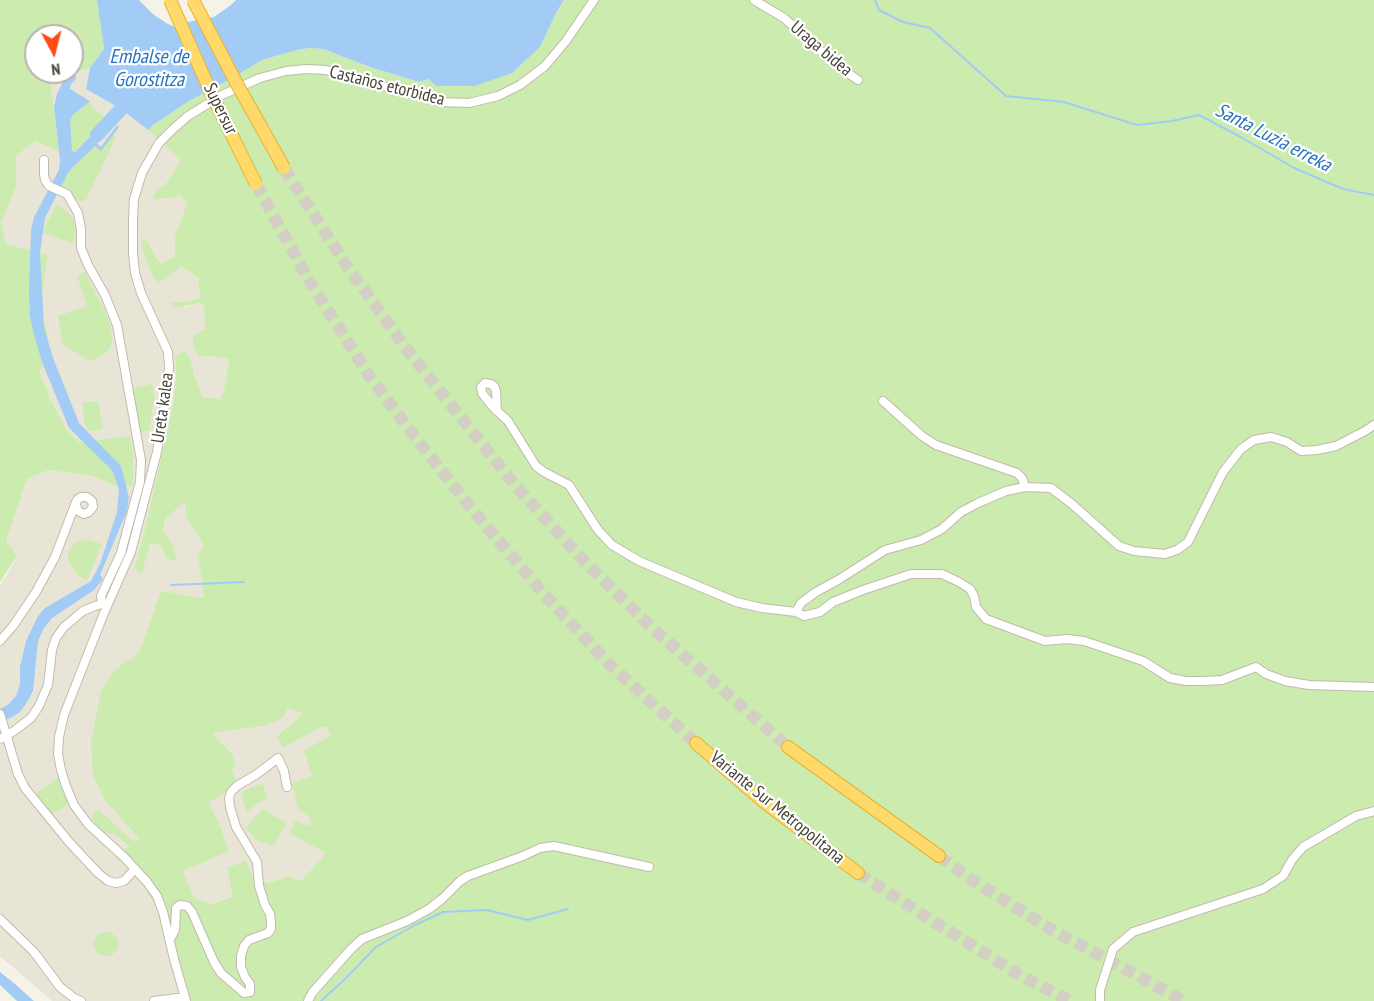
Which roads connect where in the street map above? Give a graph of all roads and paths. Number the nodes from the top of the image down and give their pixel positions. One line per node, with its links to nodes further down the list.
1 (170, 0): 9 (highway, Supersur, bridge)
2 (193, 0): 8 (highway, Supersur, bridge)
3 (594, 0): 6 (street, Castaños etorbidea)
4 (754, 0): 5 (street, Uraga bidea)
5 (858, 80)
6 (159, 143): 15 (street, Ureta kalea)
7 (44, 159): 15 (street, Ureta kalea)
8 (284, 168)
9 (256, 184)
10 (883, 401): 13 (street)
11 (497, 411): 16 (street)
12 (1374, 424): 13 (street)
13 (1025, 487): 16 (street)
14 (76, 505): 17 (street)
15 (105, 605): 20 (street); 27 (street, Ureta kalea)
16 (796, 612): 18 (street)
17 (0, 641)
18 (1374, 687)
19 (0, 714): 20 (street)
20 (3, 737): 27 (street)
21 (696, 743): 28 (highway, Variante Sur Metropolitana)
22 (788, 747): 25 (highway)
23 (287, 787): 30 (street)
24 (1374, 811): 35 (street)
25 (939, 856)
26 (649, 867): 34 (street)
27 (135, 869): 30 (street, Ureta kalea)
28 (858, 873)
29 (0, 919): 32 (street)
30 (170, 939): 31 (street, Ureta kalea)
31 (186, 999): 33 (street)
32 (81, 1001)
33 (154, 1001)
34 (308, 1001)
35 (1100, 1001)

